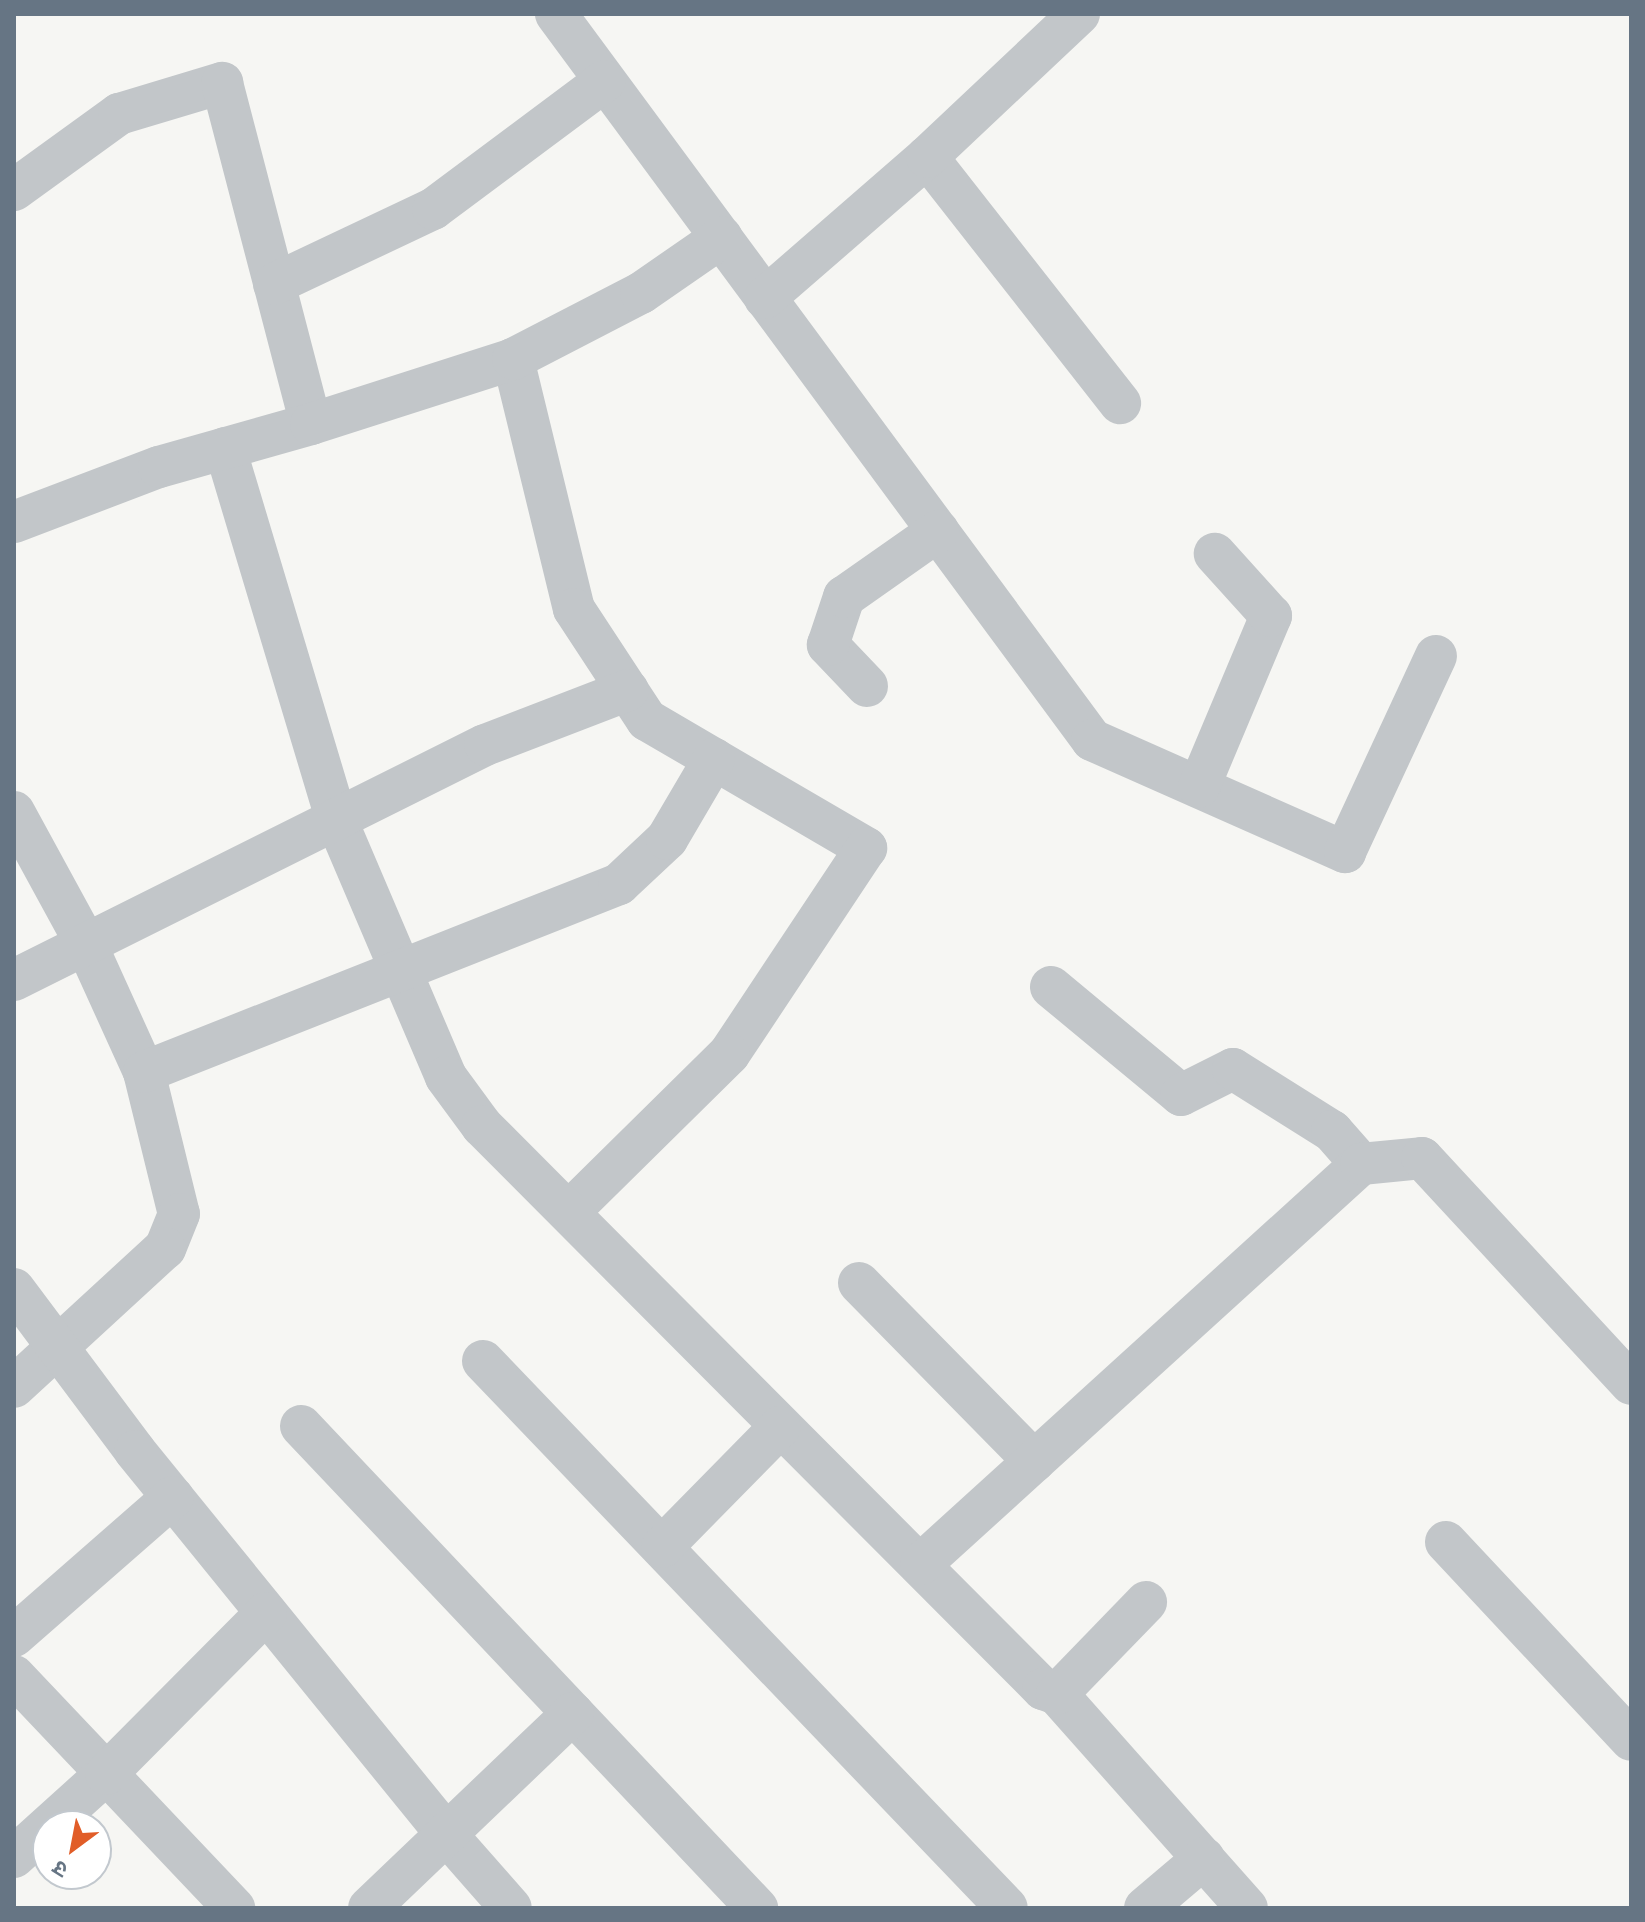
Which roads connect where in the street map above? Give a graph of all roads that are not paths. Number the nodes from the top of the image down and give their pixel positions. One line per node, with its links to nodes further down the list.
1 (556, 14): 3 (street)
2 (1079, 14): 4 (street)
3 (605, 81): 6 (street); 7 (street)
4 (927, 157): 8 (street); 10 (street)
5 (14, 190): 7 (street)
6 (722, 237): 8 (street); 9 (street)
7 (274, 284): 11 (street)
8 (765, 298): 14 (street)
9 (513, 359): 11 (street); 18 (street)
10 (1120, 403)
11 (311, 424): 12 (street)
12 (225, 448): 13 (street); 22 (street)
13 (14, 522)
14 (938, 531): 17 (street); 20 (street)
15 (1215, 554): 20 (street)
16 (1436, 656): 20 (street)
17 (867, 686)
18 (628, 690): 19 (street); 22 (street)
19 (714, 759): 24 (street); 29 (street)
20 (1199, 787)
21 (14, 812): 23 (street)
22 (336, 819): 23 (street); 24 (street)
23 (86, 944): 25 (street); 27 (street)
24 (399, 969): 27 (street); 29 (street)
25 (14, 980)
26 (1051, 987): 28 (street)
27 (144, 1072): 32 (street)
28 (1361, 1164): 34 (street); 38 (street)
29 (569, 1212): 37 (street)
30 (859, 1283): 38 (street)
31 (14, 1289): 32 (street)
32 (59, 1349): 35 (street); 39 (street)
33 (483, 1361): 41 (street)
34 (1631, 1384)
35 (14, 1387)
36 (301, 1426): 48 (street)
37 (780, 1427): 41 (street); 42 (street)
38 (1034, 1461): 42 (street)
39 (173, 1497): 44 (street); 45 (street)
40 (1446, 1542): 49 (street)
41 (662, 1547): 58 (street)
42 (921, 1564): 47 (street)
43 (1146, 1602): 47 (street)
44 (266, 1613): 50 (street); 51 (street)
45 (14, 1636)
46 (14, 1676): 50 (street)
47 (1057, 1694): 53 (street)
48 (573, 1713): 51 (street); 57 (street)
49 (1631, 1740)
50 (106, 1774): 52 (street); 54 (street)
51 (446, 1834): 55 (street); 56 (street)
52 (14, 1857)
53 (1204, 1858): 59 (street); 60 (street)
54 (234, 1908)
55 (369, 1908)
56 (511, 1908)
57 (757, 1908)
58 (1007, 1908)
59 (1145, 1908)
60 (1247, 1908)

